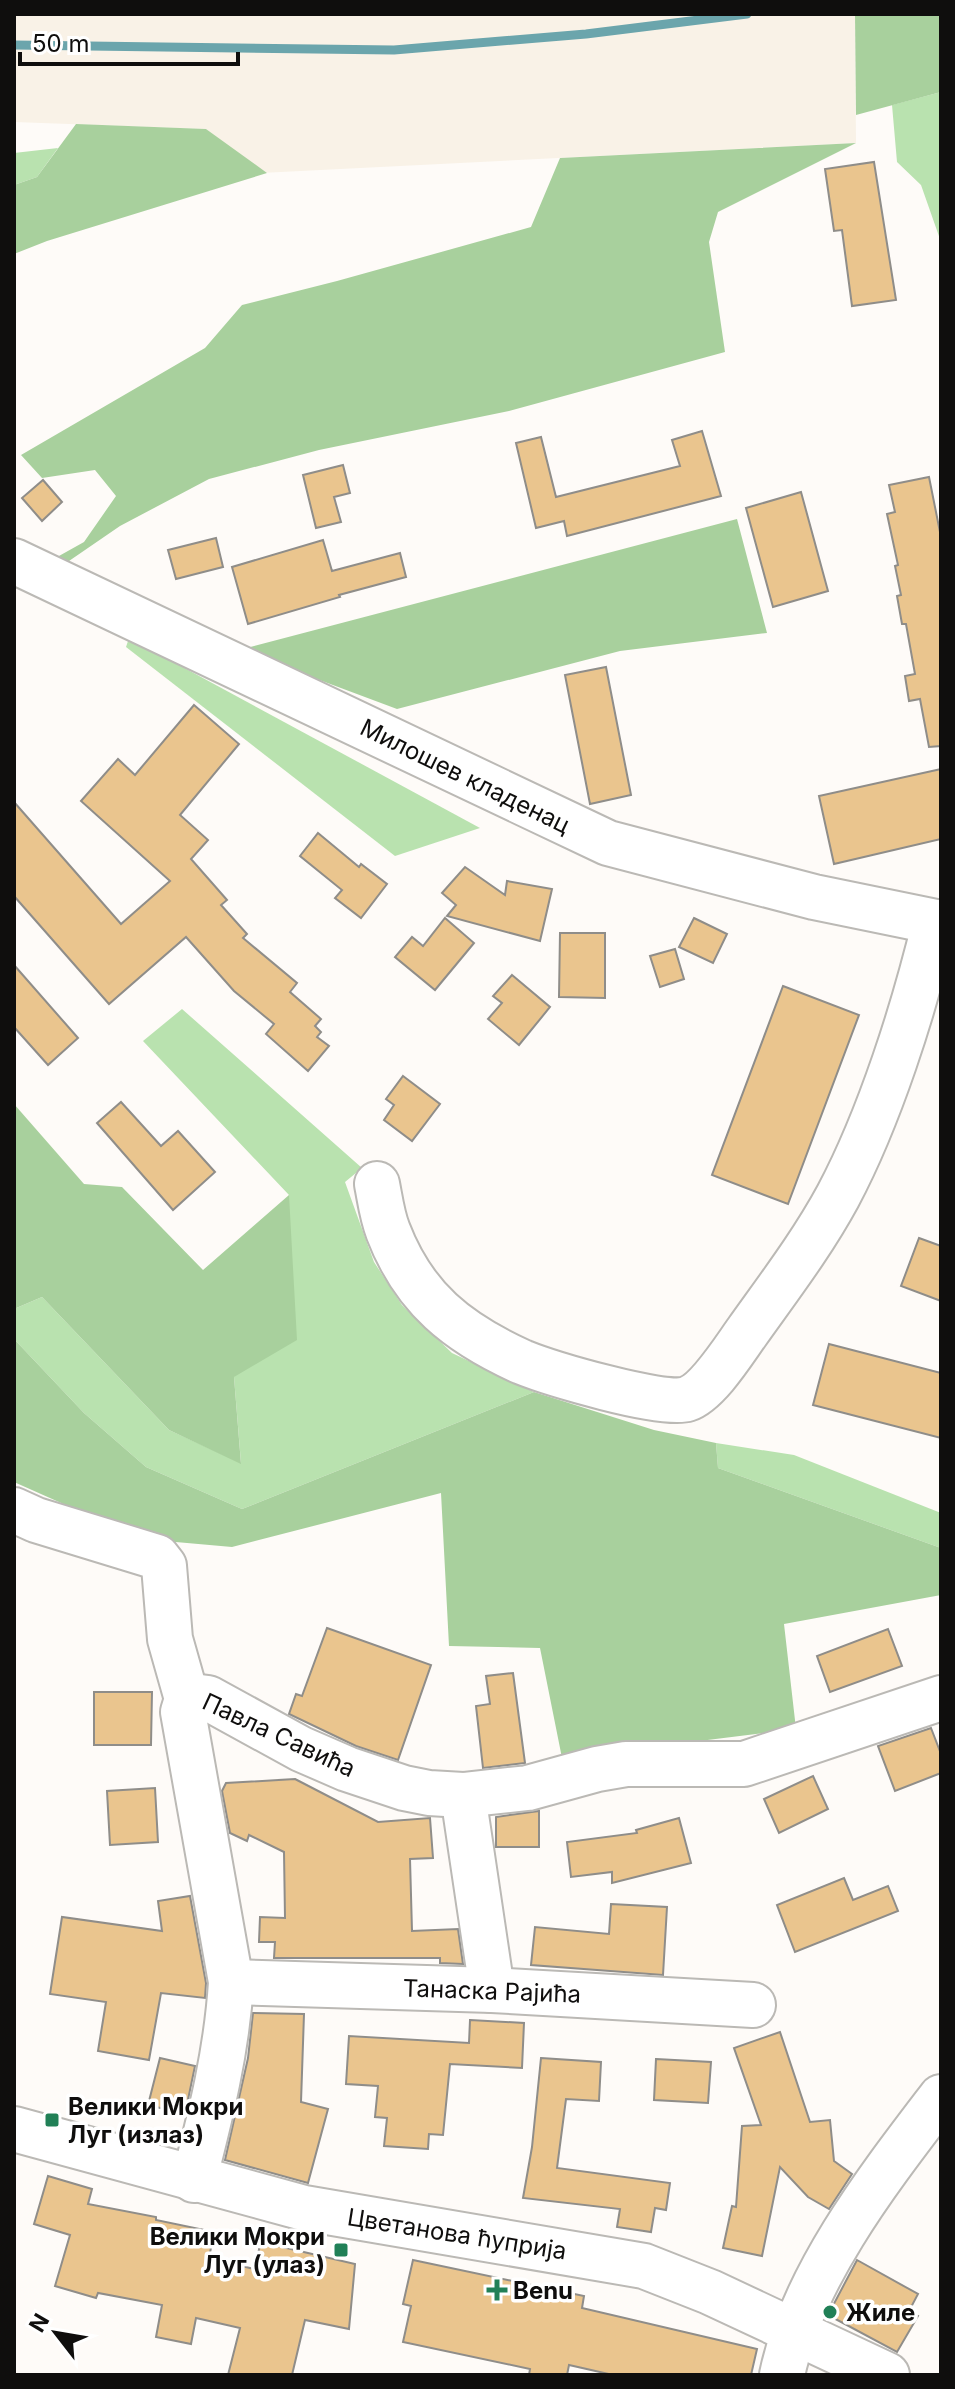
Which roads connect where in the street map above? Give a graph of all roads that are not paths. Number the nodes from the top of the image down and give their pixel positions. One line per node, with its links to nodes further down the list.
1 (14, 561): 2 (street, Милошев кладенац)
2 (938, 922): 3 (street)
3 (377, 1184)
4 (14, 1510): 6 (street)
5 (941, 1698): 7 (street, Павла Савића)
6 (187, 1699): 7 (street, Павла Савића); 8 (street, Павла Савића)
7 (463, 1795): 9 (street)
8 (231, 1982): 9 (street, Танаска Рајића); 13 (street, Павла Савића)
9 (492, 1990): 10 (street, Танаска Рајића)
10 (753, 2005)
11 (941, 2097): 14 (street)
12 (14, 2129): 13 (street, Цветанова ћуприја)
13 (194, 2180): 14 (street, Цветанова ћуприја)
14 (794, 2331): 15 (street); 16 (street, Цветанова ћуприја)
15 (782, 2375)
16 (887, 2375)

